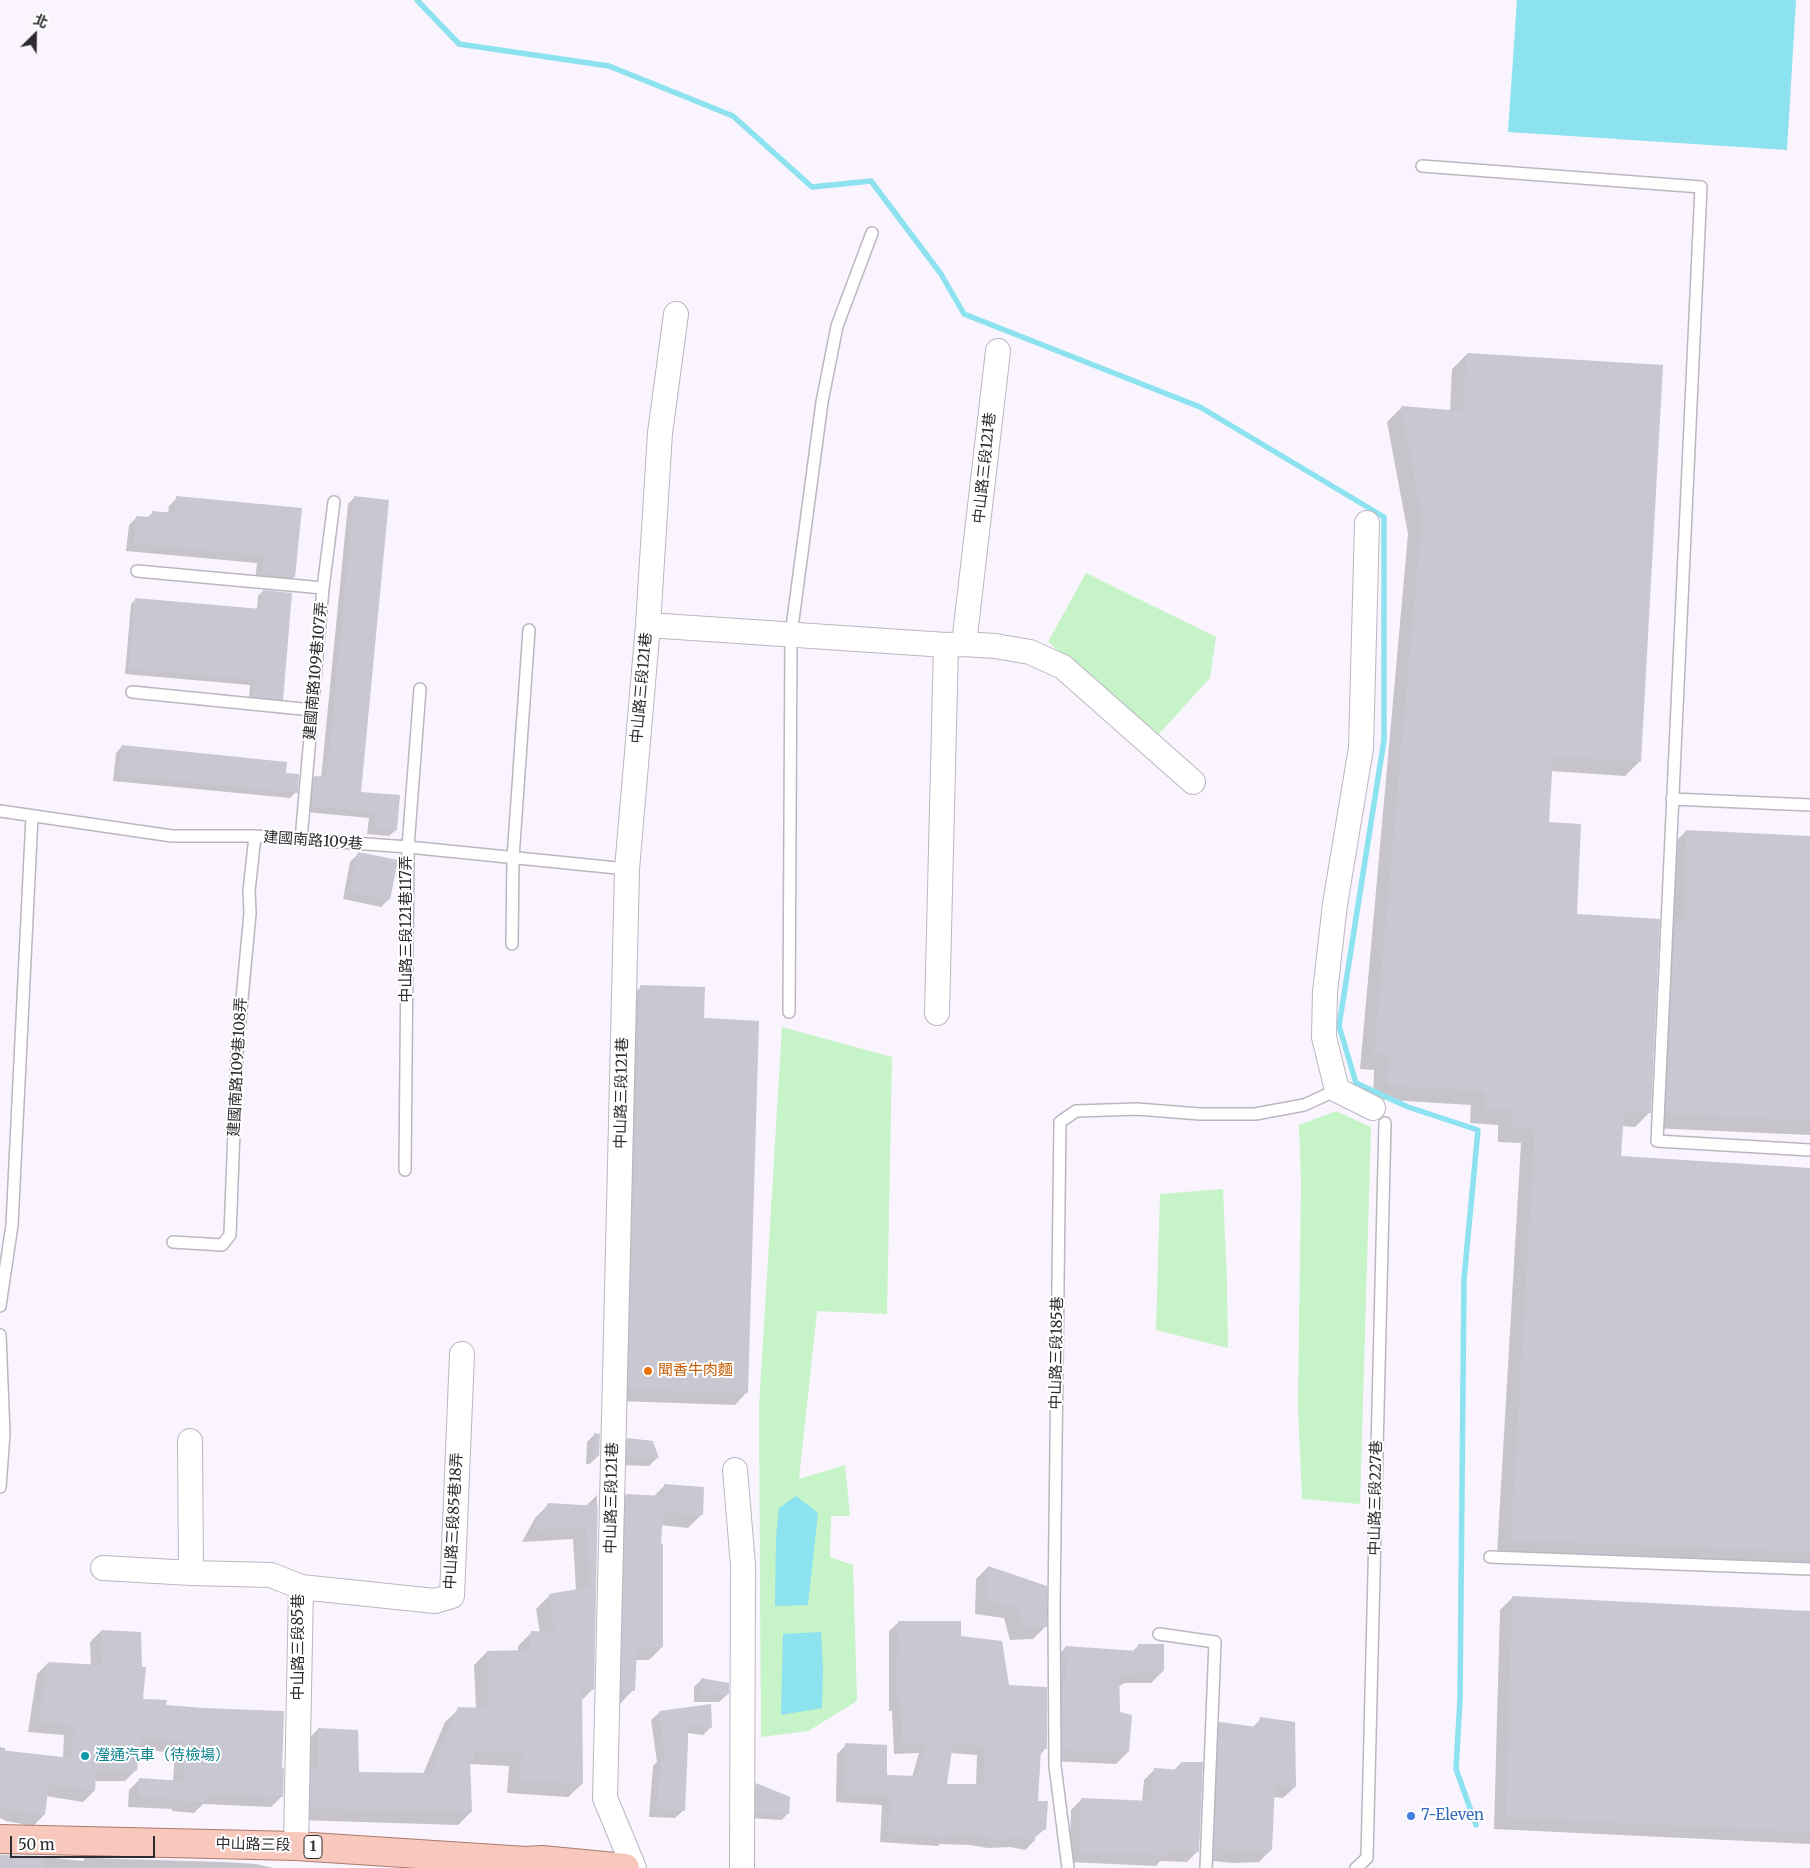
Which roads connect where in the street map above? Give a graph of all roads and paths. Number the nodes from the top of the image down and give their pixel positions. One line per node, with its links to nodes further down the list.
1 (1422, 166): 17 (lane)
2 (872, 233): 11 (lane)
3 (676, 314): 9 (street, 中山路三段121巷)
4 (998, 351): 12 (street, 中山路三段121巷)
5 (334, 502): 8 (lane, 建國南路109巷107弄)
6 (1367, 523): 29 (street)
7 (136, 571): 8 (lane)
8 (323, 588): 15 (lane, 建國南路109巷107弄)
9 (648, 625): 11 (street); 25 (street, 中山路三段121巷)
10 (529, 630): 24 (lane)
11 (791, 635): 12 (street); 27 (lane)
12 (955, 644): 16 (street); 28 (street, 中山路三段121巷)
13 (420, 689): 23 (lane, 中山路三段121巷117弄)
14 (132, 692): 15 (lane)
15 (312, 710): 22 (lane, 建國南路109巷107弄)
16 (1193, 782)
17 (1672, 799): 18 (lane); 31 (lane)
18 (1810, 805)
19 (0, 811): 20 (lane, 建國南路109巷)
20 (32, 816): 21 (lane, 建國南路109巷); 34 (lane)
21 (255, 836): 22 (lane, 建國南路109巷); 33 (lane, 建國南路109巷108弄)
22 (301, 840): 23 (lane, 建國南路109巷)
23 (408, 847): 24 (lane, 建國南路109巷); 32 (lane, 中山路三段121巷117弄)
24 (513, 858): 25 (lane, 建國南路109巷); 26 (lane)
25 (627, 869): 50 (street, 中山路三段121巷)
26 (512, 944)
27 (789, 1012)
28 (937, 1013)
29 (1337, 1090): 30 (street); 52 (lane, 中山路三段185巷)
30 (1379, 1116): 54 (lane, 中山路三段227巷)
31 (1810, 1150)
32 (405, 1170)
33 (173, 1242)
34 (0, 1306)
35 (0, 1335): 39 (lane)
36 (462, 1354): 44 (street, 中山路三段85巷18弄)
37 (190, 1441): 43 (street)
38 (735, 1470): 51 (street)
39 (0, 1487)
40 (1490, 1557): 42 (lane)
41 (104, 1568): 43 (street, 中山路三段85巷)
42 (1810, 1569)
43 (191, 1573): 44 (street, 中山路三段85巷)
44 (301, 1587): 47 (street, 中山路三段85巷)
45 (1159, 1634): 53 (lane)
46 (0, 1840): 47 (main road, 中山路三段 / 1)
47 (296, 1846): 48 (main road, 中山路三段 / 1)
48 (524, 1864): 49 (main road, 中山路三段 / 1)
49 (625, 1868)
50 (634, 1868)
51 (742, 1868)
52 (1068, 1868)
53 (1206, 1868)
54 (1356, 1868)

